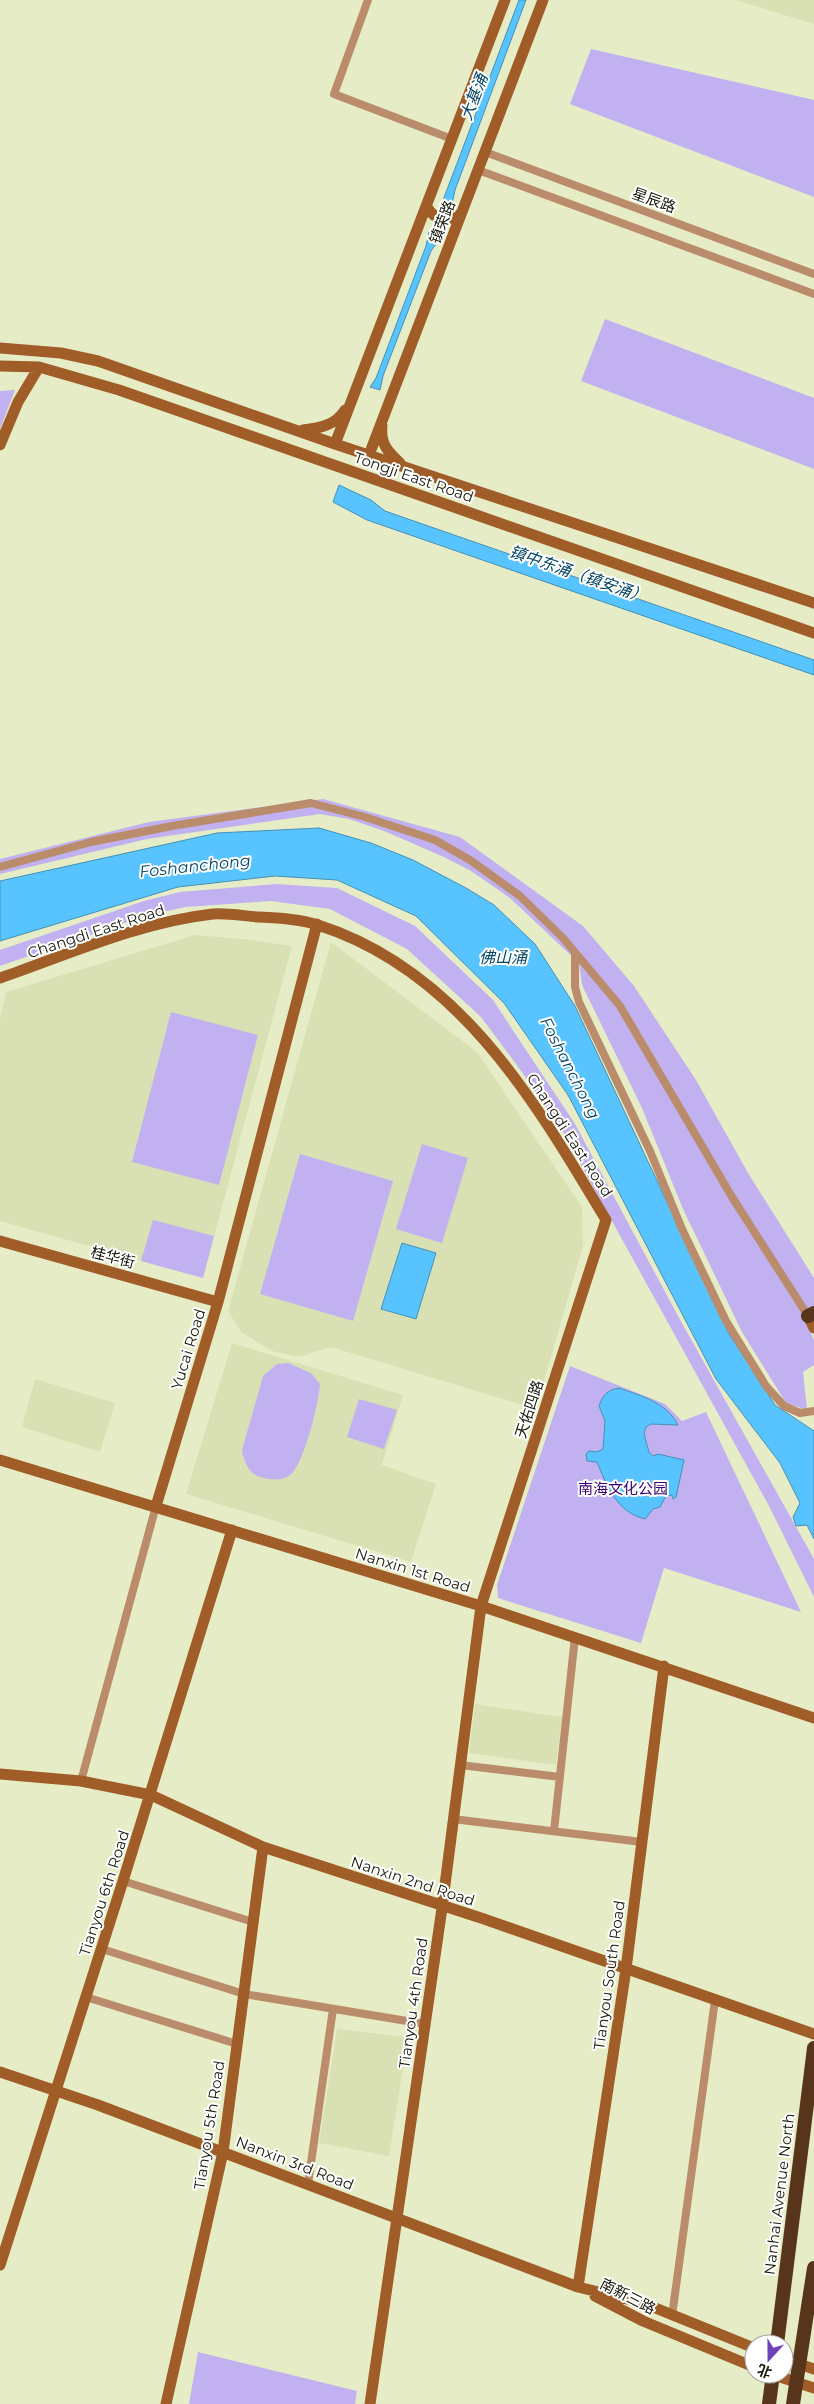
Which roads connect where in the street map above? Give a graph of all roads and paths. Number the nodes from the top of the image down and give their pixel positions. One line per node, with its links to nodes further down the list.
1 (368, 0): 4 (street)
2 (505, 0): 4 (street, 镇荣路)
3 (543, 0): 5 (street, 镇荣路)
4 (452, 139): 7 (street, 镇荣路)
5 (484, 152): 6 (street, 镇荣路); 9 (street, 星辰路)
6 (478, 170): 8 (street, 镇荣路); 10 (street)
7 (427, 207): 8 (street); 14 (street, 镇荣路)
8 (461, 214): 15 (street, 镇荣路)
9 (814, 274)
10 (814, 294)
11 (0, 348): 16 (street, Tongji East Road)
12 (0, 366): 13 (street, Tongji East Road)
13 (39, 367): 18 (street); 22 (street, Tongji East Road)
14 (362, 378): 16 (street); 17 (street, 镇荣路)
15 (382, 420): 19 (street, 镇荣路); 20 (street)
16 (301, 430): 17 (street, Tongji East Road)
17 (335, 444): 19 (street, Tongji East Road)
18 (0, 445)
19 (369, 455): 20 (street, Tongji East Road)
20 (402, 465): 21 (street, Tongji East Road)
21 (814, 603)
22 (814, 633)
23 (0, 867): 25 (street)
24 (317, 924): 26 (street, Changdi East Road); 27 (street, Changdi East Road); 29 (street, Yucai Road)
25 (576, 953): 30 (street); 31 (street)
26 (0, 978)
27 (606, 1220): 35 (street, 天佑四路)
28 (0, 1241): 29 (street, 桂华街)
29 (218, 1302): 33 (street, Yucai Road)
30 (812, 1319)
31 (814, 1411)
32 (0, 1460): 33 (street, Nanxin 1st Road)
33 (156, 1506): 34 (street, Nanxin 1st Road); 42 (street, Yucai Road)
34 (232, 1530): 35 (street, Nanxin 1st Road); 43 (street, Tianyou 6th Road)
35 (481, 1606): 36 (street, Nanxin 1st Road); 39 (street, Tianyou 4th Road)
36 (575, 1637): 37 (street, Nanxin 1st Road); 41 (street)
37 (664, 1666): 38 (street, Nanxin 1st Road); 46 (street, Tianyou South Road)
38 (814, 1718)
39 (460, 1764): 41 (street); 44 (street, Tianyou 4th Road)
40 (0, 1774): 42 (street, Nanxin 2nd Road)
41 (560, 1777): 45 (street)
42 (81, 1781): 43 (street, Nanxin 2nd Road)
43 (150, 1795): 47 (street, Nanxin 2nd Road); 48 (street, Tianyou 6th Road)
44 (453, 1820): 45 (street); 49 (street, Tianyou 4th Road)
45 (554, 1832): 46 (street)
46 (642, 1842): 52 (street, Tianyou South Road)
47 (263, 1847): 49 (street, Nanxin 2nd Road); 50 (street, Tianyou 5th Road)
48 (123, 1882): 50 (street); 51 (street, Tianyou 6th Road)
49 (442, 1908): 52 (street, Nanxin 2nd Road); 57 (street, Tianyou 4th Road)
50 (253, 1922): 53 (street, Tianyou 5th Road)
51 (102, 1949): 53 (street); 54 (street, Tianyou 6th Road)
52 (626, 1969): 55 (street, Nanxin 2nd Road); 68 (street, Tianyou South Road)
53 (244, 1994): 56 (street); 59 (street, Tianyou 5th Road)
54 (86, 1996): 59 (street); 62 (street, Tianyou 6th Road)
55 (715, 2000): 58 (street, Nanxin 2nd Road); 69 (street)
56 (333, 2009): 57 (street); 64 (street)
57 (425, 2024): 65 (street, Tianyou 4th Road)
58 (814, 2034)
59 (237, 2044): 63 (street, Tianyou 5th Road)
60 (814, 2048): 70 (highway, Nanhai Avenue North)
61 (0, 2072): 62 (street, Nanxin 3rd Road)
62 (56, 2090): 63 (street, Nanxin 3rd Road); 66 (street, Tianyou 6th Road)
63 (223, 2152): 64 (street, Nanxin 3rd Road); 79 (street, Tianyou 5th Road)
64 (308, 2184): 65 (street, Nanxin 3rd Road)
65 (396, 2218): 68 (street, Nanxin 3rd Road); 80 (street, Tianyou 4th Road)
66 (0, 2265)
67 (814, 2268): 74 (highway)
68 (578, 2287): 69 (street, 南新三路); 72 (street, 南新三路)
69 (672, 2316): 71 (street, 南新三路)
70 (779, 2334)
71 (744, 2344)
72 (744, 2363)
73 (794, 2363): 74 (street)
74 (798, 2364): 75 (street); 76 (highway)
75 (814, 2369)
76 (796, 2382): 78 (street); 82 (highway)
77 (771, 2384): 81 (highway)
78 (814, 2388)
79 (166, 2404)
80 (370, 2404)
81 (769, 2404)
82 (793, 2404)

